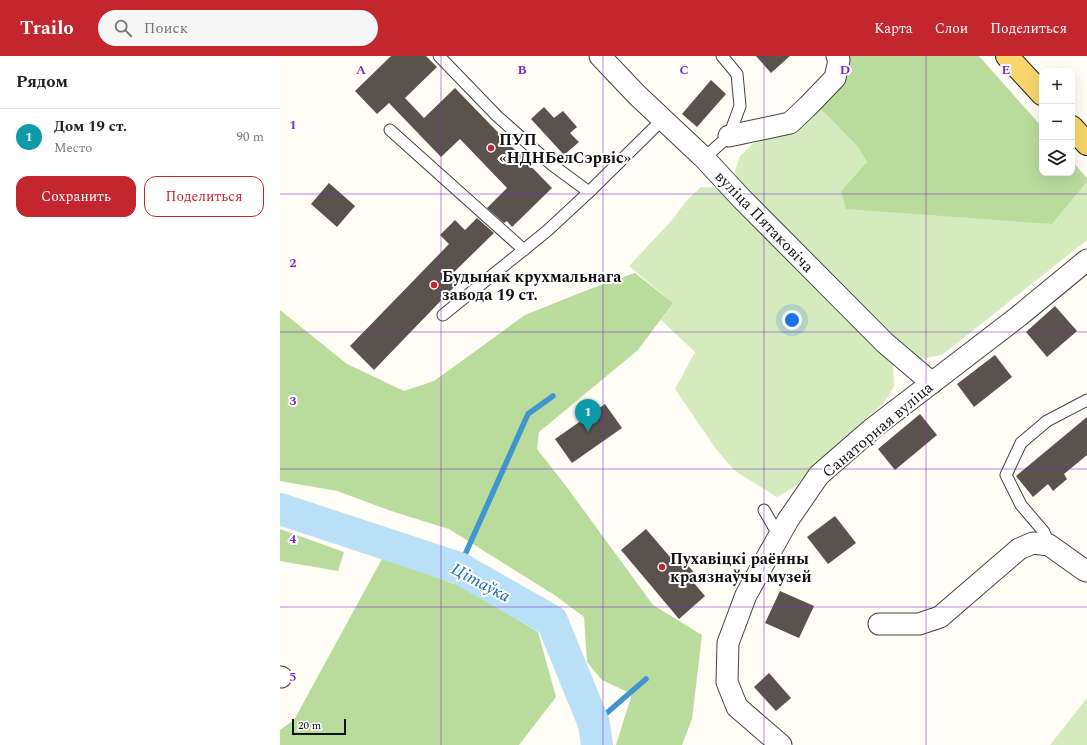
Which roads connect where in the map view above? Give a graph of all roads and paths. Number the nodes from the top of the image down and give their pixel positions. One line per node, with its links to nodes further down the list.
1 (439, 56): 13 (lane)
2 (600, 56): 7 (street, вуліца Пятаковіча)
3 (722, 56): 10 (lane)
4 (837, 56): 10 (street)
5 (1007, 56): 6 (main road)
6 (1039, 91)
7 (663, 119): 12 (street, вуліца Пятаковіча); 13 (lane)
8 (390, 130): 14 (lane)
9 (1075, 130): 11 (main road)
10 (729, 136): 12 (lane)
11 (1087, 144)
12 (704, 158): 17 (street, вуліца Пятаковіча)
13 (589, 192): 14 (lane)
14 (524, 250): 16 (lane)
15 (1087, 260): 17 (street, Санаторная вуліца)
16 (443, 316)
17 (932, 383): 20 (street, Санаторная вуліца)
18 (1087, 400): 21 (lane)
19 (764, 510): 20 (lane)
20 (779, 536): 24 (street, Санаторная вуліца)
21 (1048, 545): 22 (street); 23 (street)
22 (1087, 570)
23 (879, 624)
24 (781, 745)

